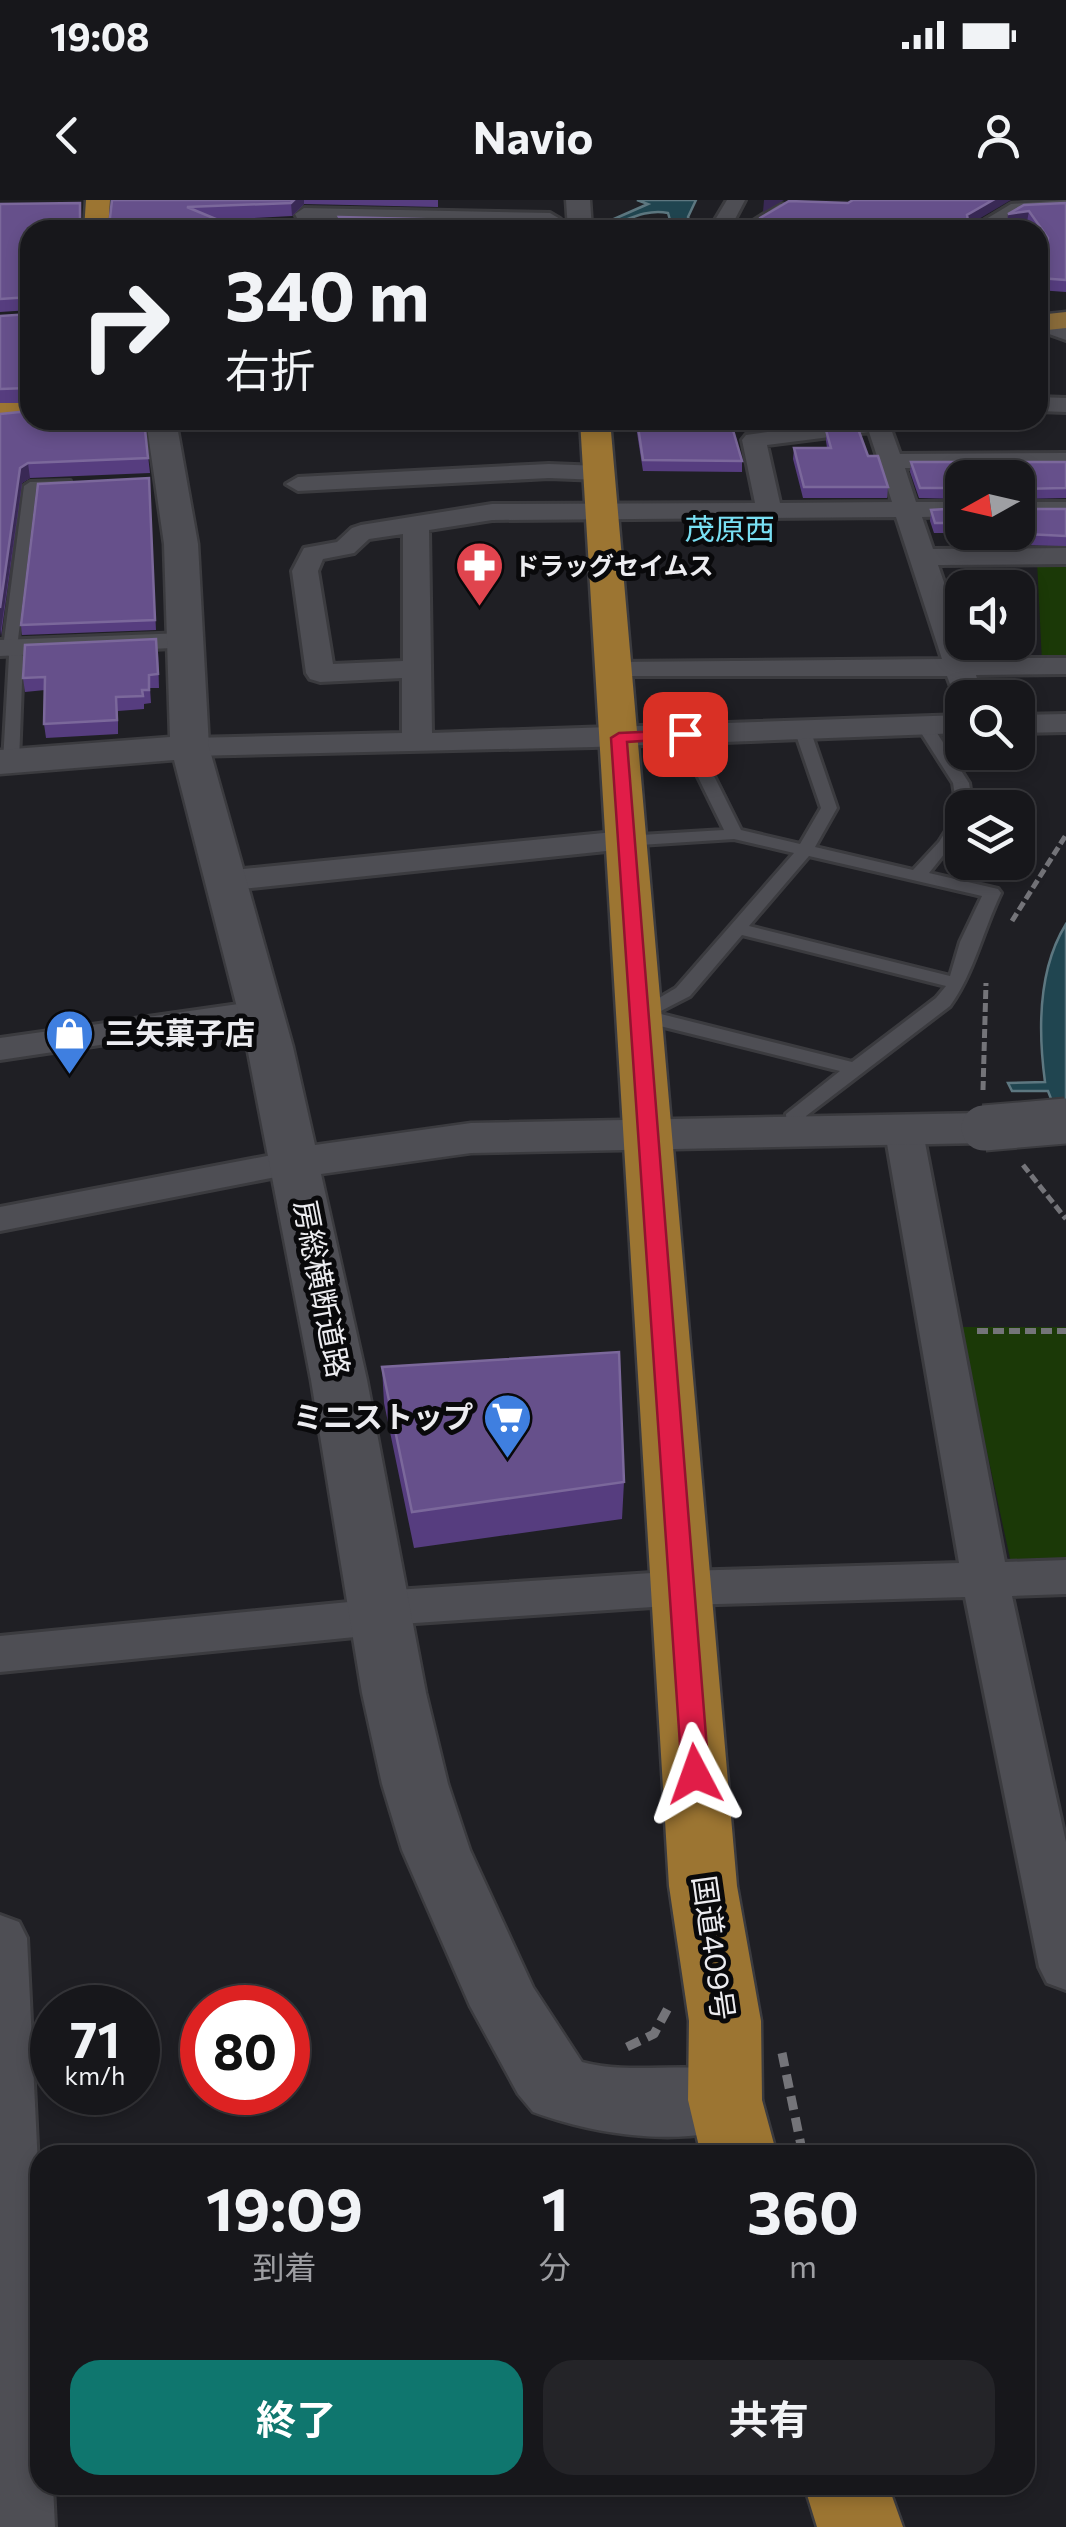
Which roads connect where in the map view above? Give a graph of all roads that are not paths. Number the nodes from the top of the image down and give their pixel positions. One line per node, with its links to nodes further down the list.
1 (1014, 204): 4 (street); 10 (street)
2 (798, 205): 9 (lane)
3 (71, 206): 6 (street)
4 (1066, 206)
5 (514, 208): 7 (street); 8 (street)
6 (97, 212)
7 (303, 215)
8 (550, 219)
9 (761, 220)
10 (992, 220)
11 (162, 430): 28 (street, 房総横断道路)
12 (596, 430): 19 (highway, 国道409号)
13 (823, 430): 24 (street)
14 (887, 430): 16 (street)
15 (1066, 460): 16 (street)
16 (892, 461): 20 (street)
17 (86, 483): 29 (lane)
18 (298, 484): 19 (street)
19 (600, 492): 24 (street); 25 (street); 33 (highway, 国道409号)
20 (908, 509): 21 (street); 24 (street); 27 (street)
21 (945, 509)
22 (1035, 509): 23 (street)
23 (1066, 509)
24 (770, 510)
25 (416, 526): 32 (street); 32 (street)
26 (1066, 556): 27 (street)
27 (923, 557): 31 (street)
28 (184, 641): 29 (street); 43 (street, 房総横断道路)
29 (5, 648): 44 (lane)
30 (1066, 666): 31 (street)
31 (958, 667): 33 (street); 34 (street)
32 (416, 668): 42 (street)
33 (614, 670): 41 (highway, 国道409号)
34 (963, 680)
35 (1066, 723): 37 (street)
36 (945, 724): 38 (street)
37 (1035, 724)
38 (924, 725): 39 (street); 45 (lane)
39 (802, 730): 40 (street); 49 (lane)
40 (685, 734): 41 (street); 46 (lane)
41 (619, 738): 42 (street); 47 (highway, 国道409号)
42 (417, 742): 43 (street)
43 (190, 747): 44 (street); 51 (street, 房総横断道路)
44 (6, 762)
45 (962, 790)
46 (734, 834): 47 (lane); 49 (lane)
47 (624, 841): 51 (street); 55 (highway, 国道409号)
48 (945, 846): 50 (lane)
49 (806, 850): 50 (lane); 52 (lane)
50 (916, 876): 53 (lane)
51 (224, 881): 54 (street, 房総横断道路)
52 (736, 928): 53 (lane); 55 (lane)
53 (957, 983): 57 (lane)
54 (260, 1012): 56 (street); 62 (street, 房総横断道路)
55 (639, 1015): 57 (lane); 61 (highway, 国道409号)
56 (0, 1049)
57 (856, 1068): 60 (lane)
58 (1066, 1121): 59 (street, bridge)
59 (904, 1132): 60 (street); 65 (street)
60 (796, 1134): 61 (street)
61 (648, 1135): 62 (street); 66 (highway, 国道409号)
62 (293, 1163): 63 (street); 67 (street, 房総横断道路)
63 (0, 1219)
64 (1066, 1577): 65 (street)
65 (985, 1580): 66 (street); 70 (street)
66 (682, 1588): 67 (street); 71 (highway, 国道409号)
67 (380, 1608): 68 (street); 71 (street, 房総横断道路)
68 (0, 1654)
69 (0, 1938): 73 (street)
70 (1066, 1967)
71 (732, 2128)
72 (849, 2495): 74 (highway)
73 (22, 2527)
74 (860, 2527)

